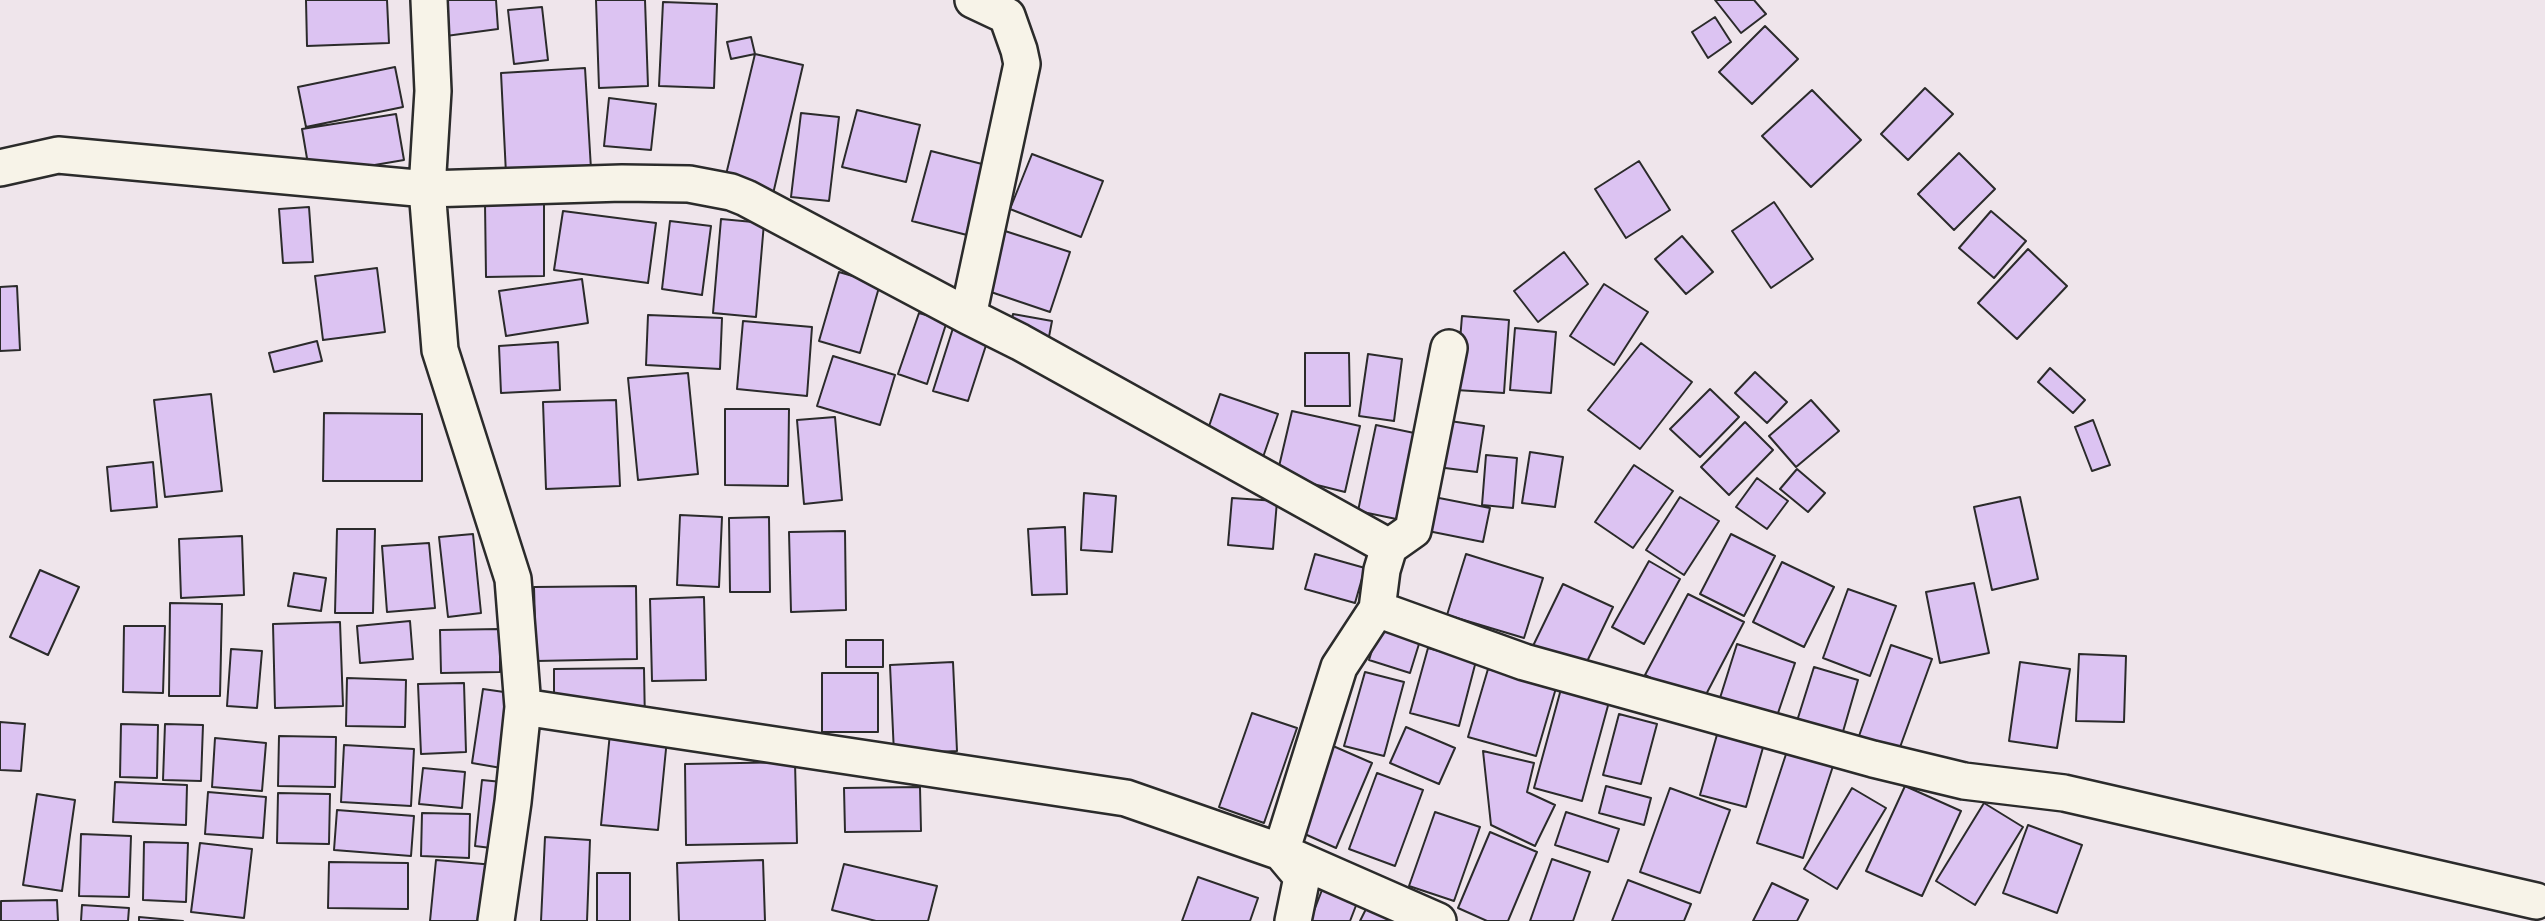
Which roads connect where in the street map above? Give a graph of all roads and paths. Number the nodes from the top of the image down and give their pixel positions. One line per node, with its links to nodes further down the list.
1 (429, 0): 4 (street)
2 (973, 0): 5 (street)
3 (0, 168): 4 (street)
4 (427, 189): 5 (street); 9 (street)
5 (968, 316): 7 (street)
6 (1449, 348): 7 (street)
7 (1389, 547): 8 (street)
8 (1377, 608): 10 (street); 11 (street)
9 (523, 707): 10 (street); 12 (street)
10 (1281, 852): 13 (street); 14 (street)
11 (2536, 901)
12 (496, 921)
13 (1293, 921)
14 (1438, 921)

